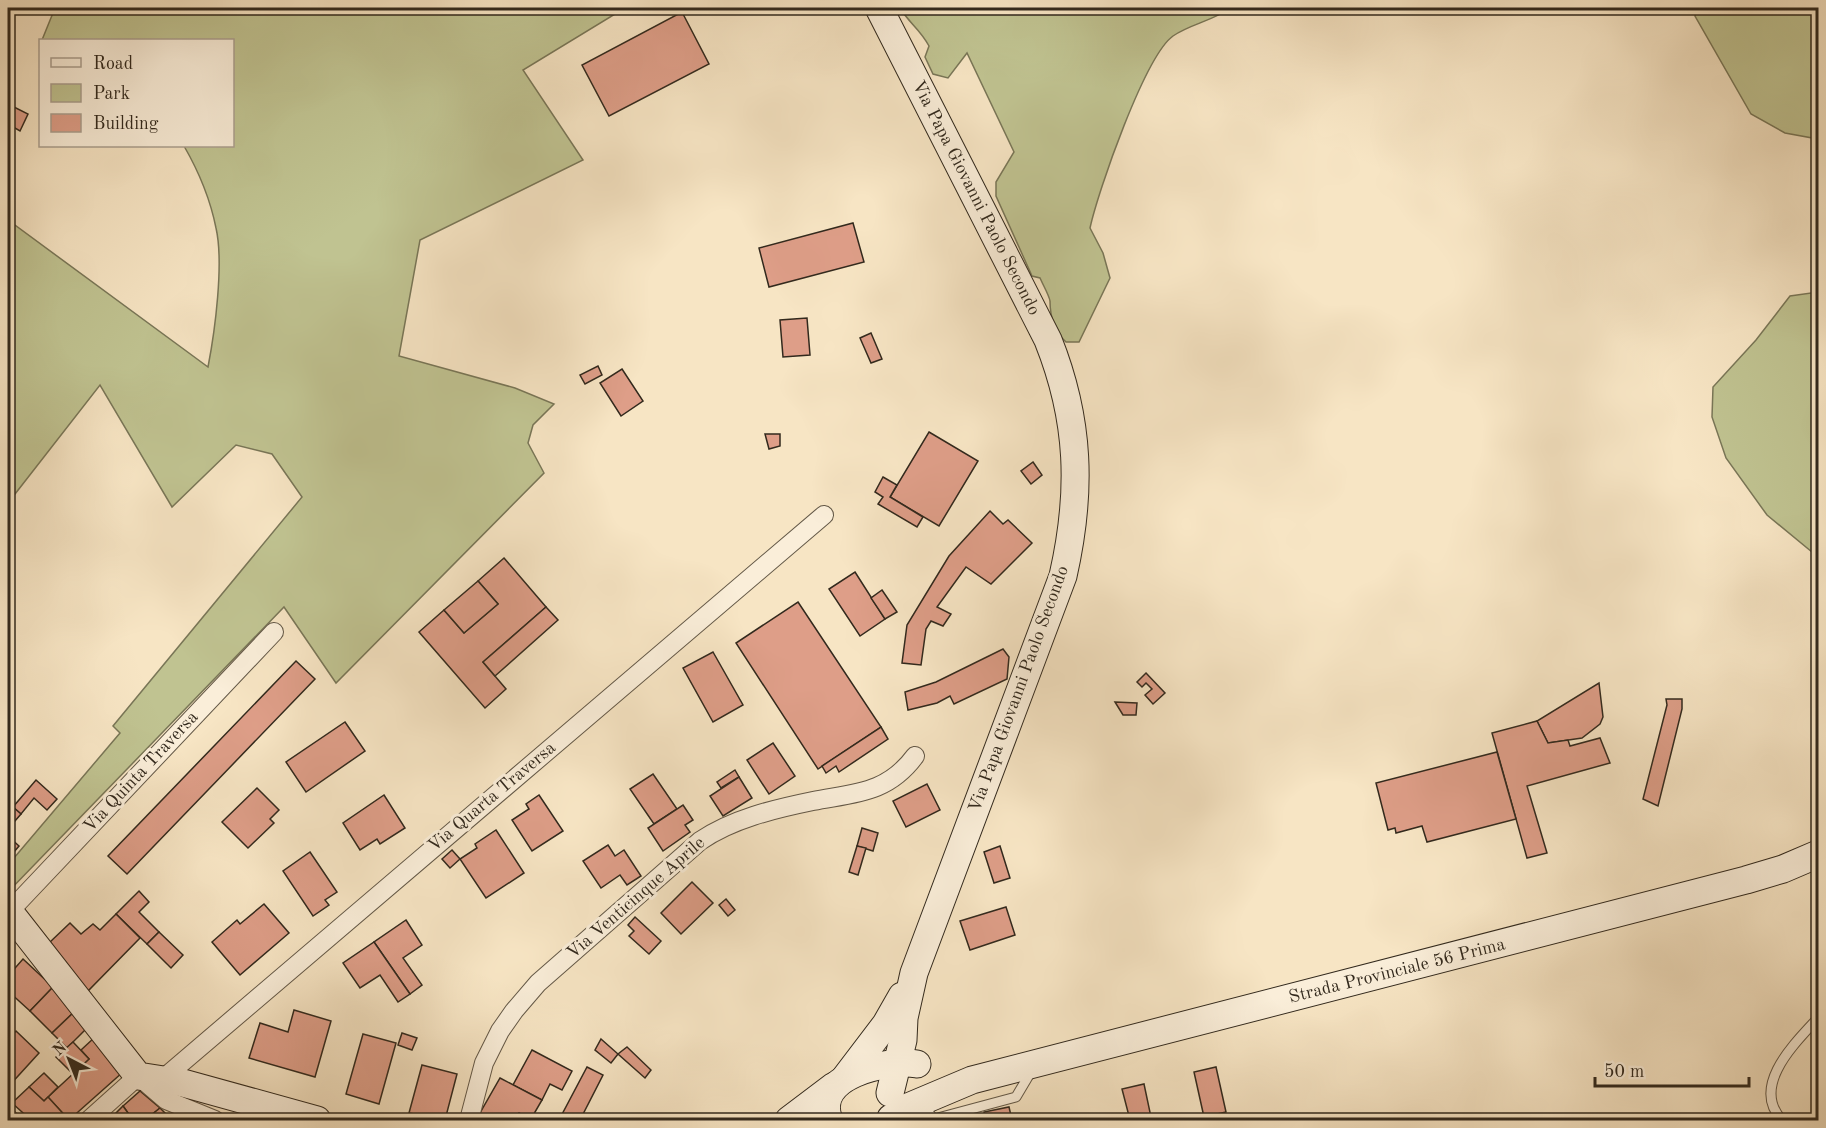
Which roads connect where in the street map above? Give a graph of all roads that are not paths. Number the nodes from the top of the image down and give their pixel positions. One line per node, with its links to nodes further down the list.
1 (879, 8): 7 (street, Via Papa Giovanni Paolo Secondo)
2 (824, 515): 13 (street, Via Quarta Traversa)
3 (274, 632): 6 (street, Via Quinta Traversa)
4 (915, 756): 19 (street, Via Venticinque Aprile)
5 (1818, 854): 10 (street, Strada Provinciale 56 Prima)
6 (8, 911): 13 (street)
7 (914, 974): 9 (street); 11 (street)
8 (1818, 1018): 22 (lane)
9 (905, 1056): 11 (street); 12 (street); 15 (street)
10 (1036, 1063): 12 (street, Strada Provinciale 56 Prima); 14 (lane)
11 (846, 1079): 15 (street); 20 (street); 21 (street)
12 (972, 1080): 14 (street, Strada Provinciale 56 Prima)
13 (150, 1082): 16 (street, Via Quarta Traversa); 17 (street); 18 (street)
14 (919, 1102): 15 (street, Strada Provinciale 56 Prima)
15 (890, 1110)
16 (89, 1120)
17 (215, 1120)
18 (317, 1120)
19 (469, 1120)
20 (789, 1120)
21 (829, 1120)
22 (1782, 1120)

